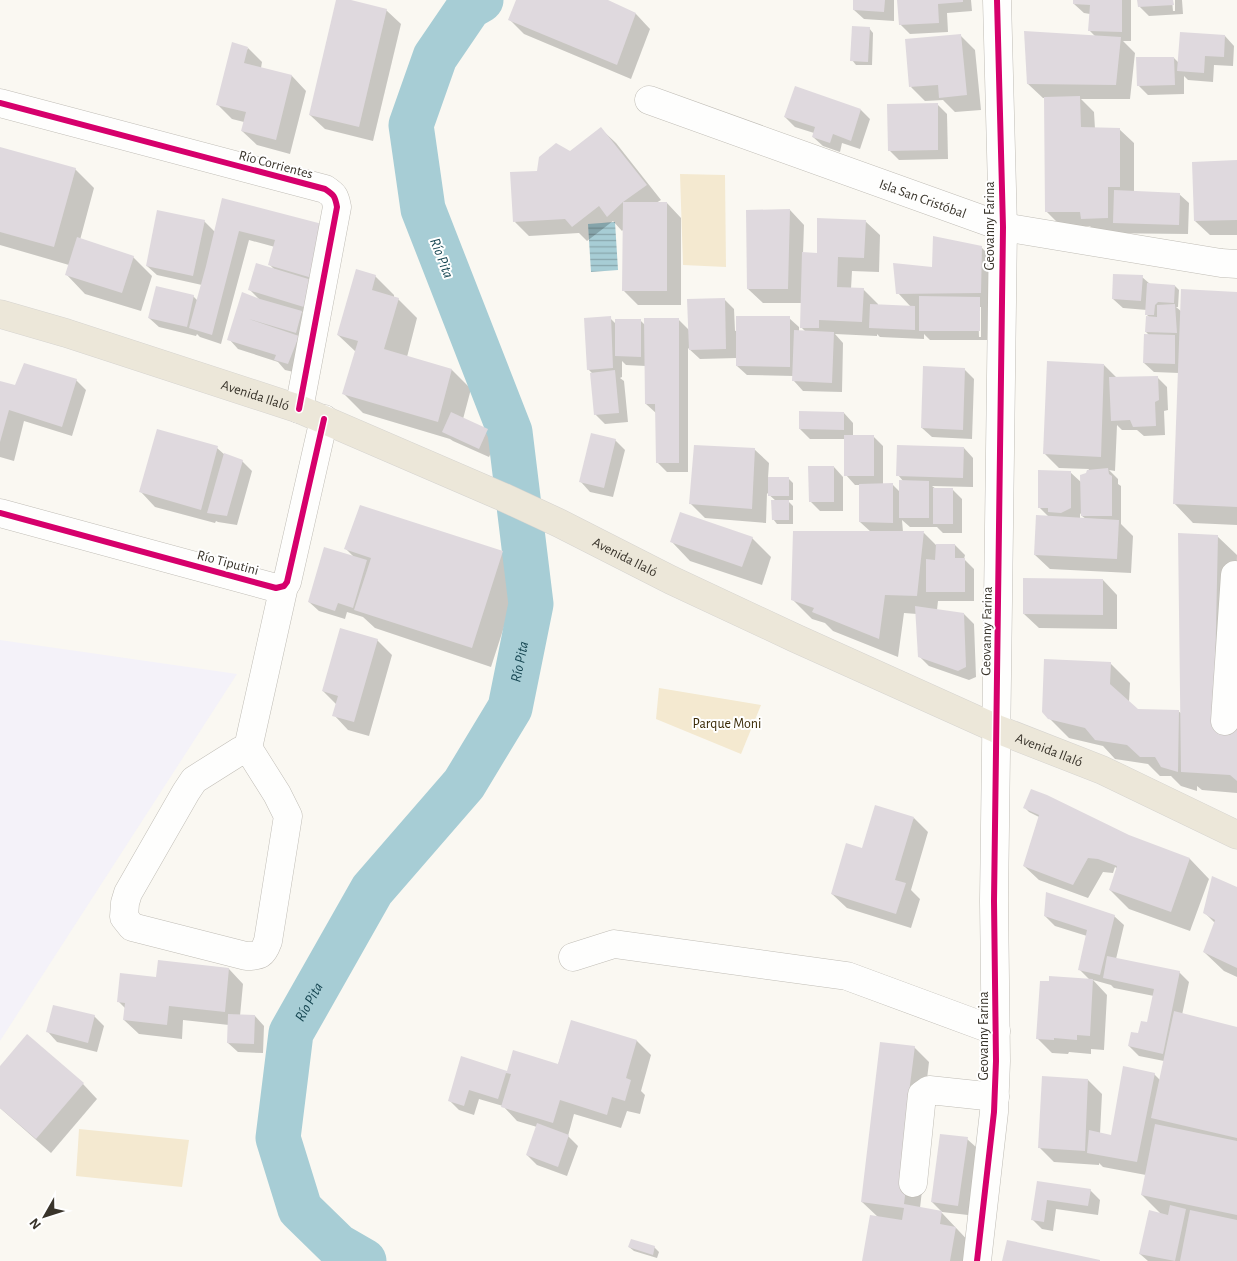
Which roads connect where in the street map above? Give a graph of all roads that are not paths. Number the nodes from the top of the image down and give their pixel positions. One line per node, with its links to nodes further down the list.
1 (997, 0): 4 (street, Geovanny Farina)
2 (649, 100): 4 (street, Isla San Cristóbal)
3 (0, 103): 7 (street, Río Corrientes)
4 (1003, 227): 5 (street, Isla San Cristóbal); 13 (street, Geovanny Farina)
5 (1237, 264)
6 (0, 314): 7 (main road, Avenida Ilaló)
7 (299, 409): 8 (main road, Avenida Ilaló)
8 (324, 419): 11 (street); 13 (main road, Avenida Ilaló)
9 (0, 512): 11 (street, Río Tiputini)
10 (1235, 575): 12 (street)
11 (284, 586): 14 (street)
12 (1225, 721)
13 (997, 729): 15 (main road, Avenida Ilaló); 17 (street, Geovanny Farina)
14 (248, 748): 14 (street)
15 (1237, 835)
16 (572, 957): 17 (street)
17 (996, 1031): 18 (street, Geovanny Farina)
18 (995, 1097): 19 (street); 20 (street, Geovanny Farina)
19 (913, 1183)
20 (977, 1261)

